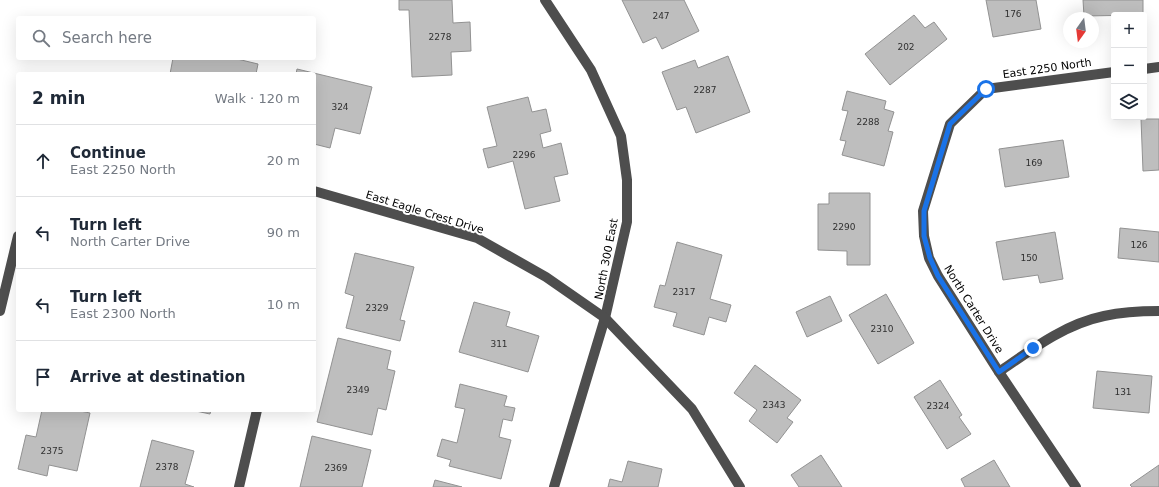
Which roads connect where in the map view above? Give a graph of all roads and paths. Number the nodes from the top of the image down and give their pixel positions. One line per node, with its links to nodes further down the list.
1 (545, 0): 10 (street, North 300 East)
2 (1159, 67): 3 (street)
3 (1147, 69)
4 (1111, 72): 5 (street, East 2250 North)
5 (950, 124): 11 (street, North Carter Drive)
6 (316, 192): 10 (street, East Eagle Crest Drive)
7 (16, 244): 9 (street)
8 (1159, 310): 11 (street)
9 (0, 311)
10 (605, 318): 14 (street, North 300 East); 15 (street, East Eagle Crest Drive)
11 (999, 372): 16 (street, North Carter Drive)
12 (257, 412): 13 (street)
13 (239, 487)
14 (554, 487)
15 (740, 487)
16 (1076, 487)

